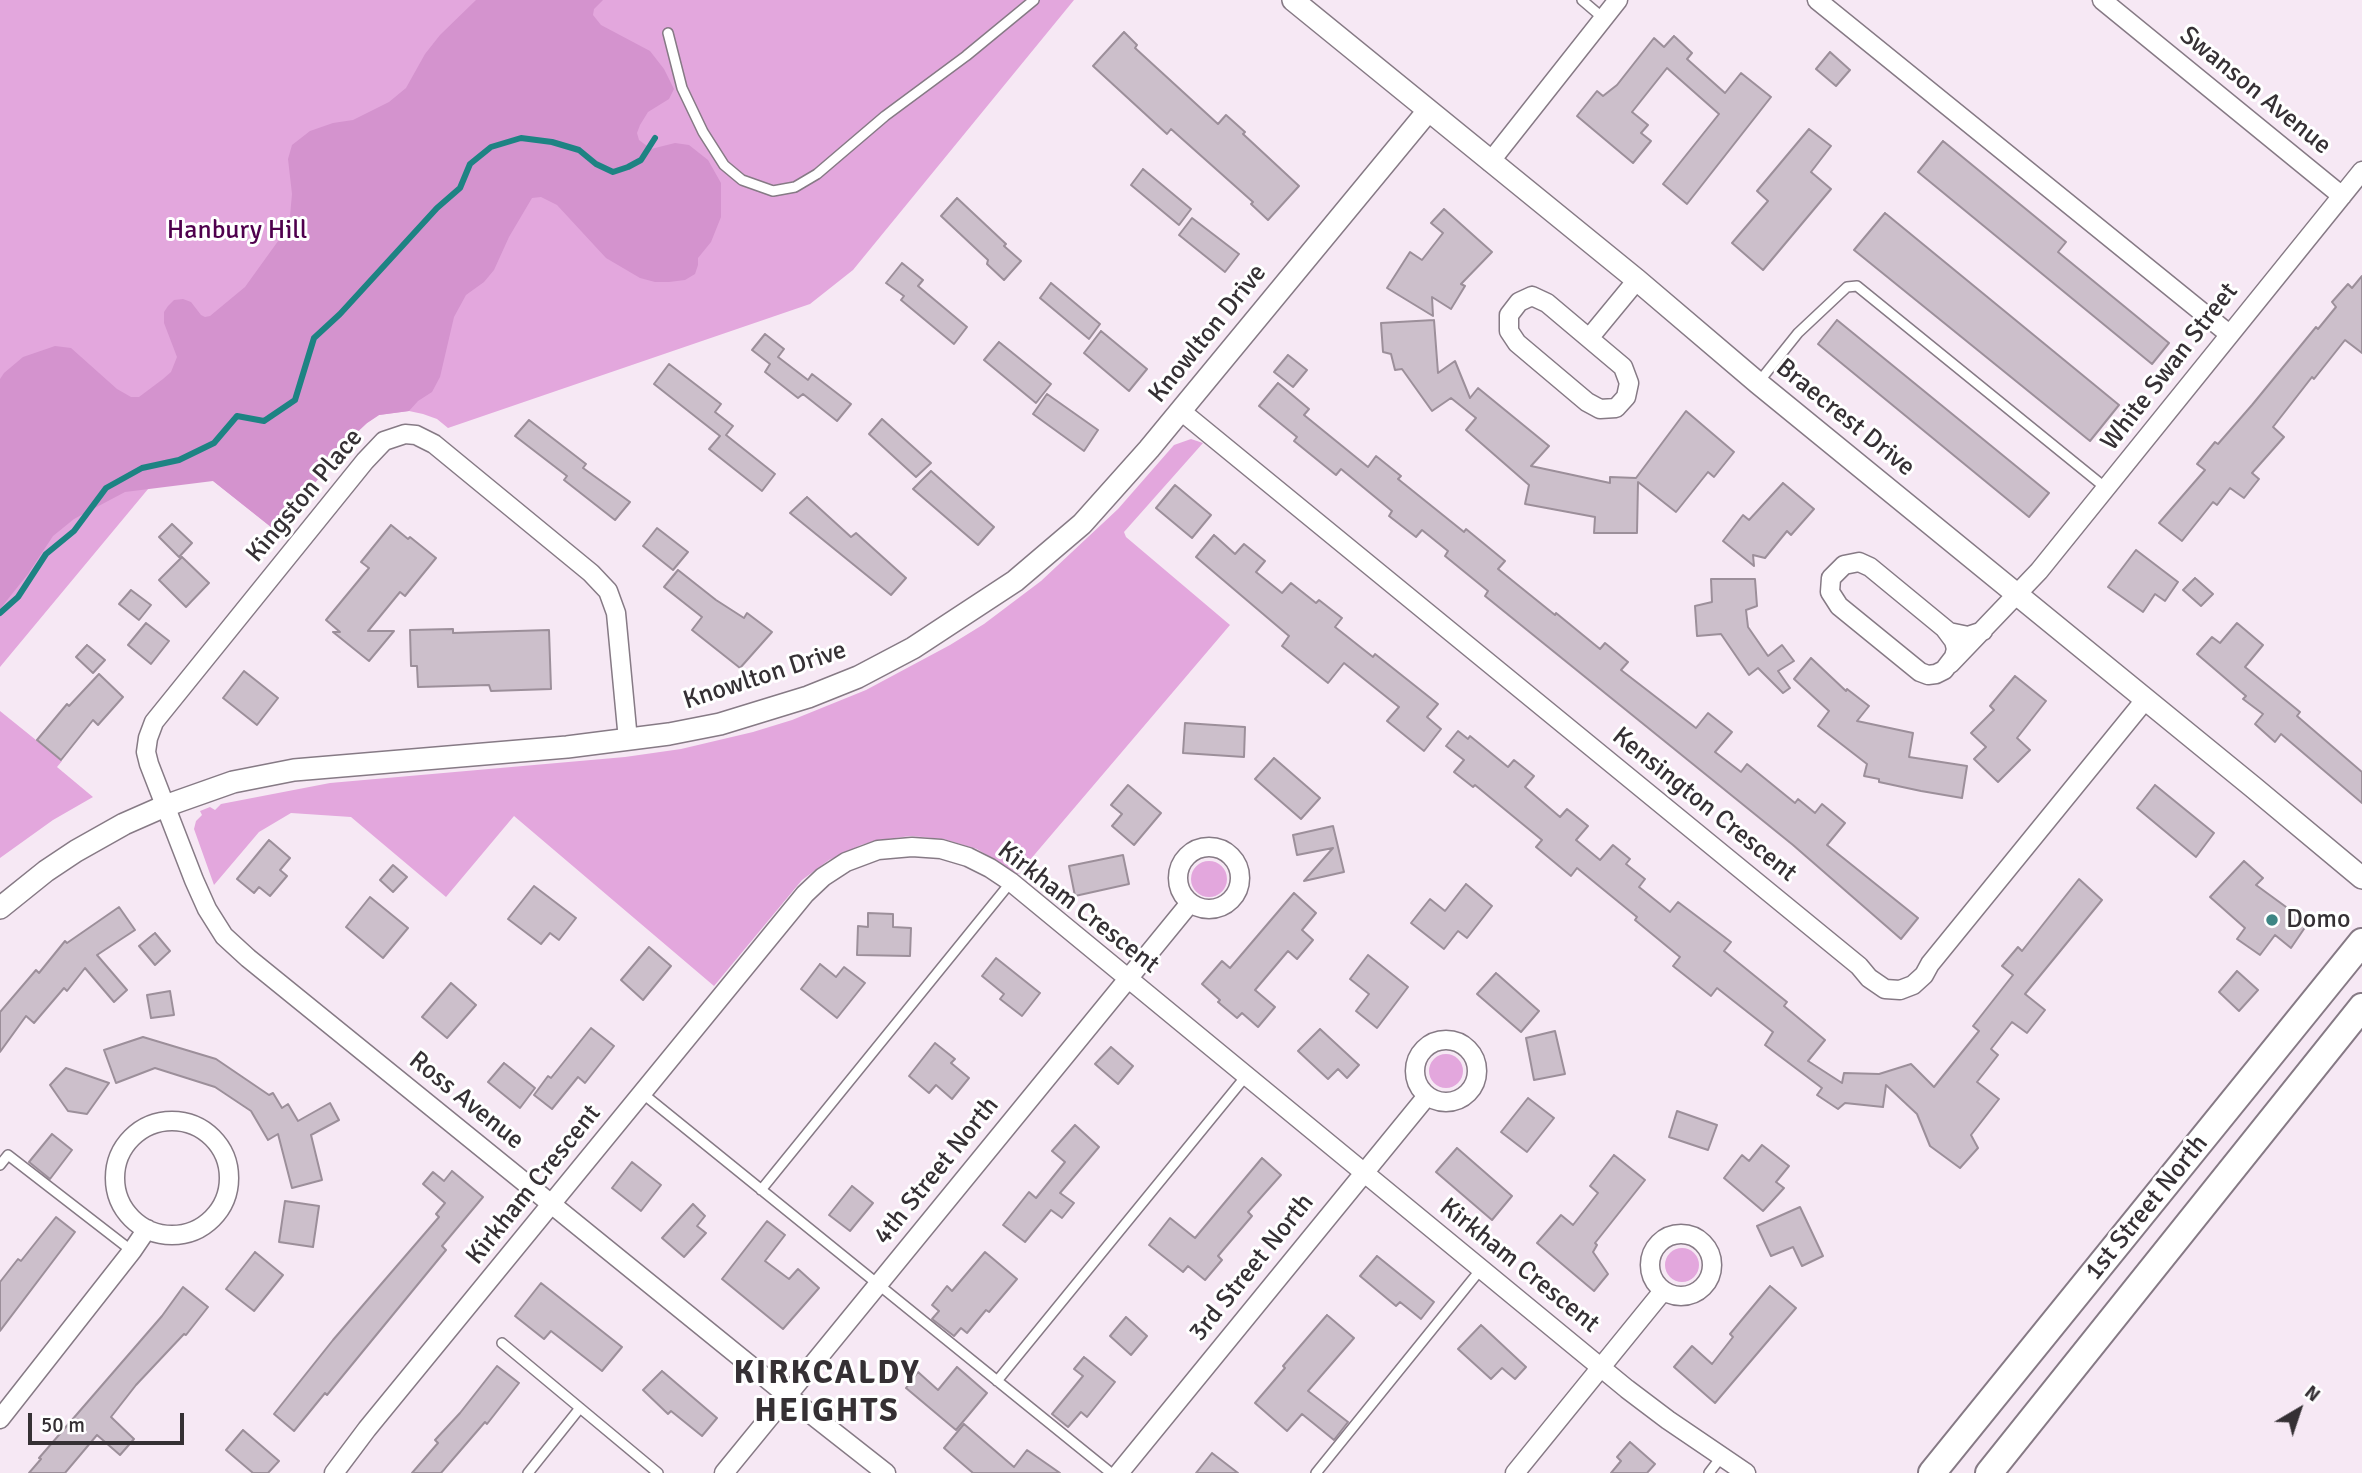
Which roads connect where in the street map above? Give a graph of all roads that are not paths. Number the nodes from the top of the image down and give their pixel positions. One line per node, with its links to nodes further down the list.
1 (1034, 0): 8 (lane)
2 (1293, 0): 9 (street, Braecrest Drive)
3 (1582, 0): 7 (lane)
4 (1618, 0): 7 (street)
5 (1816, 0): 14 (street)
6 (2102, 0): 12 (street, Swanson Avenue)
7 (1604, 18): 10 (street)
8 (668, 33)
9 (1428, 111): 10 (street, Braecrest Drive); 17 (street, Knowlton Drive)
10 (1490, 162): 13 (street, Braecrest Drive)
11 (2362, 171): 12 (street, White Swan Street)
12 (2342, 196): 14 (street, White Swan Street)
13 (1637, 280): 15 (street); 16 (street, Braecrest Drive)
14 (2229, 334): 18 (street, White Swan Street)
15 (1590, 337): 15 (street)
16 (1758, 383): 18 (lane); 19 (street, Braecrest Drive)
17 (1181, 411): 23 (street, Kensington Crescent); 24 (street, Knowlton Drive)
18 (2107, 489): 19 (street, White Swan Street)
19 (2018, 595): 21 (street, White Swan Street); 23 (street, Braecrest Drive)
20 (1945, 629): 21 (street); 22 (street); 22 (street)
21 (1983, 631): 22 (street, White Swan Street)
22 (1950, 664)
23 (2145, 700): 26 (street, Braecrest Drive)
24 (628, 740): 25 (street, Knowlton Drive); 25 (street, Kingston Place)
25 (164, 806): 29 (street, Knowlton Drive); 39 (street, Ross Avenue)
26 (2362, 878)
27 (1011, 882): 31 (street, Kirkham Crescent); 34 (street, Kirkham Crescent); 38 (lane)
28 (1190, 903): 31 (street, 4th Street North)
29 (0, 908)
30 (2362, 942): 63 (main road, 1st Street North)
31 (1129, 979): 33 (street, Kirkham Crescent); 43 (street, 4th Street North)
32 (2362, 1007): 64 (main road, 1st Street North)
33 (1246, 1076): 37 (street, Kirkham Crescent); 47 (lane)
34 (642, 1093): 38 (lane); 39 (street, Kirkham Crescent)
35 (1427, 1097): 37 (street, 3rd Street North)
36 (0, 1165): 41 (lane)
37 (1364, 1173): 42 (street, Kirkham Crescent); 58 (street, 3rd Street North)
38 (761, 1190): 43 (lane)
39 (552, 1204): 48 (street, Ross Avenue); 52 (street, Kirkham Crescent)
40 (147, 1229): 40 (street); 41 (street)
41 (132, 1251): 50 (street)
42 (1482, 1269): 46 (street, Kirkham Crescent); 59 (lane)
43 (877, 1284): 47 (lane); 48 (street, 4th Street North)
44 (1663, 1291): 46 (street)
45 (502, 1343): 49 (lane)
46 (1601, 1367): 51 (street, Kirkham Crescent); 60 (street)
47 (997, 1381): 57 (lane)
48 (788, 1396): 55 (street, 4th Street North); 56 (street, Ross Avenue)
49 (580, 1408): 53 (lane); 54 (lane)
50 (0, 1419)
51 (1722, 1456): 61 (lane); 62 (street, Kirkham Crescent)
52 (334, 1473)
53 (528, 1473)
54 (658, 1473)
55 (724, 1473)
56 (886, 1473)
57 (1111, 1473)
58 (1119, 1473)
59 (1316, 1473)
60 (1515, 1473)
61 (1709, 1473)
62 (1746, 1473)
63 (1932, 1473)
64 (1989, 1473)

